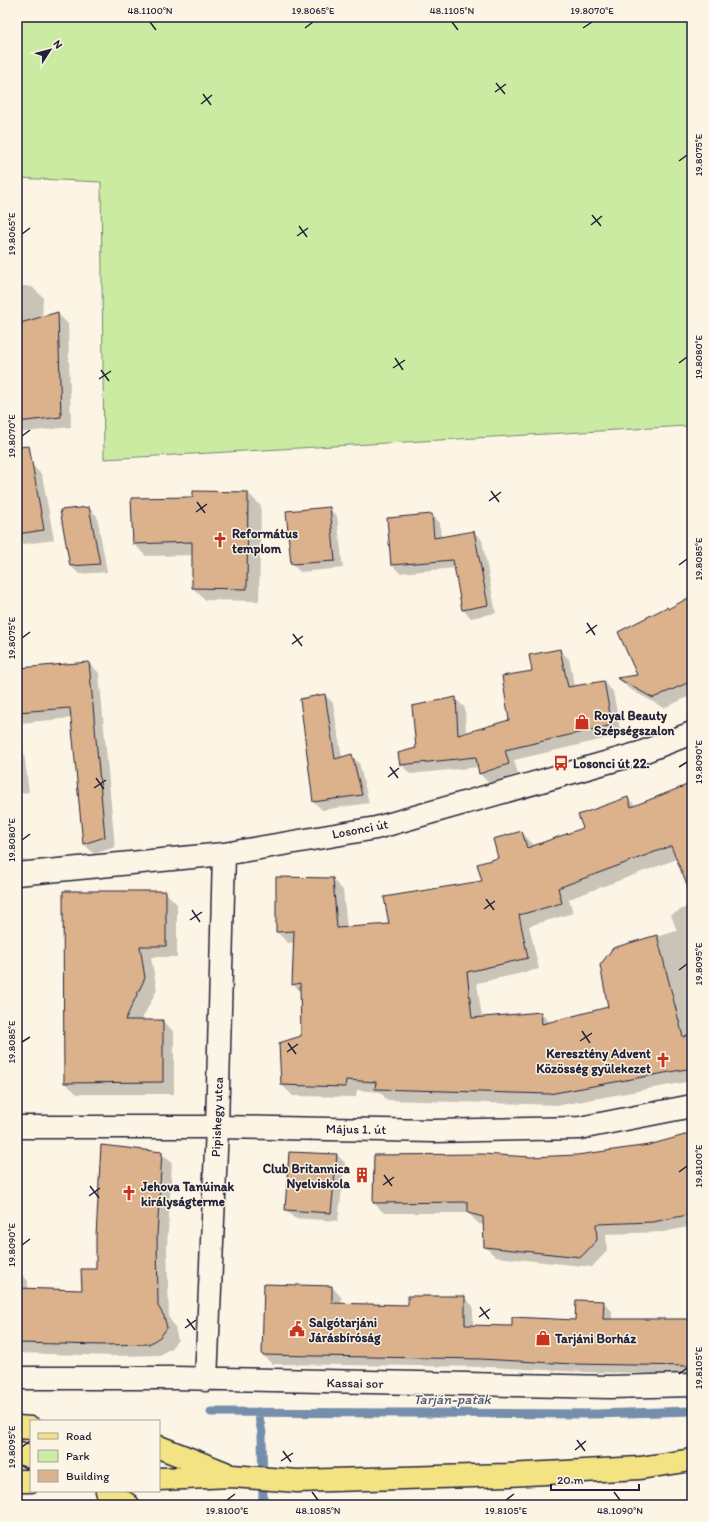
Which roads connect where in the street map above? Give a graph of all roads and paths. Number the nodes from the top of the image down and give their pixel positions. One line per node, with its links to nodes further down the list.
1 (692, 733): 2 (street, Losonci út)
2 (224, 854): 3 (street, Losonci út); 6 (street, Pipishegy utca)
3 (17, 874)
4 (692, 1106): 6 (street, Május 1. út)
5 (17, 1127): 6 (street, Május 1. út)
6 (217, 1127): 8 (street, Pipishegy utca)
7 (17, 1378): 8 (street, Kassai sor)
8 (206, 1380): 9 (street, Kassai sor)
9 (692, 1385)
10 (17, 1426): 11 (main road)
11 (30, 1428)
12 (160, 1447): 16 (main road)
13 (17, 1452): 14 (main road)
14 (30, 1457)
15 (692, 1460): 16 (main road)
16 (232, 1476): 17 (main road)
17 (160, 1479)
18 (17, 1481): 19 (main road)
19 (30, 1481)
20 (108, 1492): 21 (main road)
21 (128, 1505)

